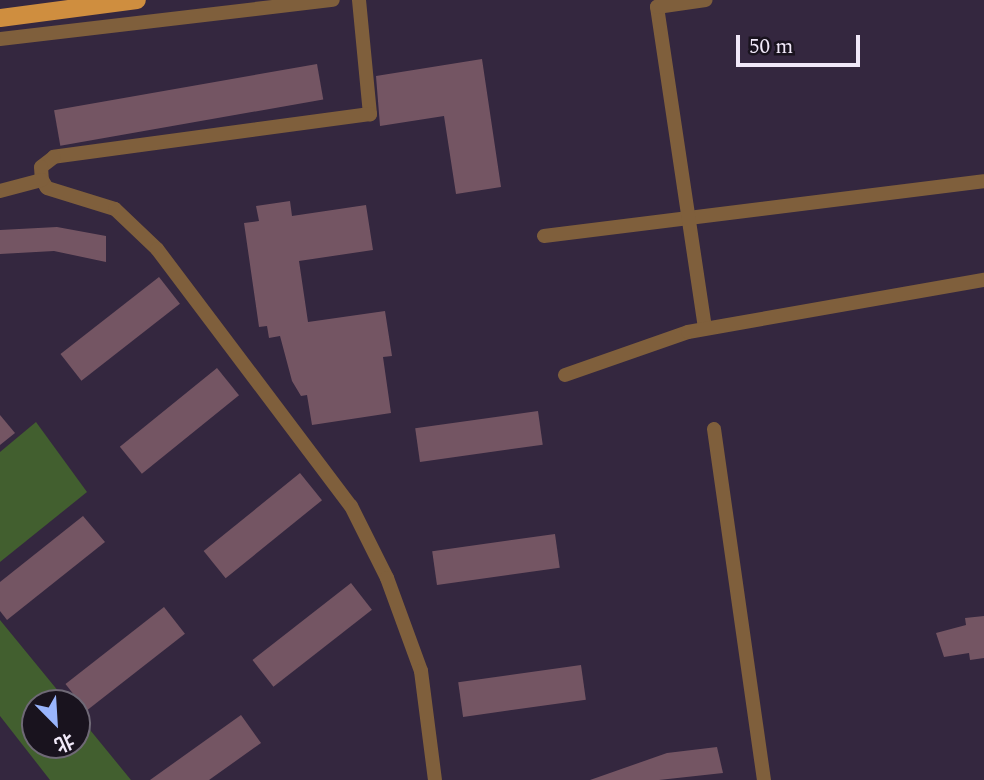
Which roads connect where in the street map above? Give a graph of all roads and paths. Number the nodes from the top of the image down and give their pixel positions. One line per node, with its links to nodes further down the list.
1 (137, 0): 5 (main road)
2 (333, 0): 6 (street)
3 (359, 0): 7 (street)
4 (706, 0): 10 (street)
5 (0, 18)
6 (0, 39)
7 (42, 180): 9 (street); 16 (street)
8 (984, 181): 10 (street)
9 (0, 191)
10 (690, 220): 11 (street); 13 (street)
11 (544, 236)
12 (984, 280): 13 (street)
13 (705, 328): 14 (street)
14 (565, 375)
15 (714, 429): 17 (street)
16 (435, 780)
17 (764, 780)

